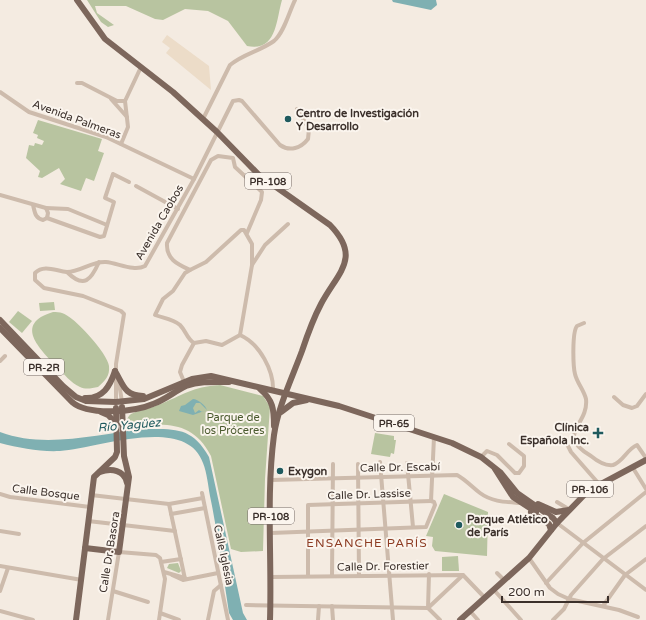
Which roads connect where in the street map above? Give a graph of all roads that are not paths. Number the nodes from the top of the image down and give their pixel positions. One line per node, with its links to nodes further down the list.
1 (77, 0): 3 (main road, PR-108)
2 (295, 0): 10 (street)
3 (141, 67): 7 (street); 10 (main road, PR-108)
4 (77, 83): 6 (street)
5 (0, 92): 12 (street, Avenida Palmeras)
6 (109, 97): 7 (street); 9 (street)
7 (125, 101): 9 (street)
8 (297, 109): 11 (street, Avenida Caobos)
9 (127, 117): 12 (street)
10 (203, 119): 11 (main road, PR-108)
11 (217, 132): 13 (street, Avenida Caobos); 38 (main road, PR-108)
12 (121, 144): 13 (street, Avenida Palmeras)
13 (194, 179): 19 (street, Avenida Caobos)
14 (129, 182): 22 (street)
15 (136, 186): 19 (street)
16 (0, 195): 17 (street)
17 (33, 205): 18 (street); 20 (street)
18 (46, 208): 20 (street); 22 (street)
19 (178, 209): 24 (street, Avenida Caobos)
20 (47, 218): 22 (street)
21 (288, 224): 25 (street)
22 (107, 225)
23 (247, 233): 25 (street); 26 (street); 26 (street)
24 (99, 262): 27 (street, Avenida Caobos); 27 (street)
25 (252, 265): 30 (street)
26 (190, 270): 31 (street)
27 (67, 272): 34 (street, Avenida Caobos)
28 (584, 322): 57 (street)
29 (0, 323): 40 (main road, PR-2R); 47 (main road, PR-2R)
30 (240, 335): 31 (street); 37 (street)
31 (194, 343): 35 (street)
32 (5, 356): 33 (street)
33 (0, 361)
34 (115, 371): 40 (main road); 41 (main road); 45 (street, Avenida Caobos); 45 (street, Avenida Caobos)
35 (185, 384): 36 (main road, PR-65); 41 (main road, PR-65); 46 (main road, PR-65)
36 (259, 388): 37 (main road, PR-65); 51 (main road)
37 (273, 391): 38 (main road, PR-65)
38 (286, 394): 44 (main road, PR-65); 49 (main road, PR-108)
39 (646, 394): 43 (street)
40 (76, 397): 45 (main road)
41 (151, 397): 45 (main road, PR-65)
42 (614, 398): 43 (street)
43 (644, 399)
44 (313, 400): 49 (main road); 52 (main road, PR-65)
45 (119, 402): 48 (main road, Calle Dr. Basora)
46 (140, 408): 48 (main road, PR-65); 50 (main road)
47 (95, 410): 48 (main road, PR-2R); 50 (main road)
48 (119, 410): 50 (main road, Calle Dr. Basora)
49 (280, 413): 51 (main road, PR-108)
50 (119, 425): 53 (main road, Calle Dr. Basora)
51 (274, 434): 70 (main road, PR-108)
52 (434, 437): 56 (main road, PR-65); 65 (street)
53 (120, 444): 64 (main road); 72 (main road, Calle Dr. Basora)
54 (509, 444): 56 (street)
55 (567, 444): 71 (street)
56 (481, 457): 63 (main road, PR-65)
57 (646, 459): 62 (main road, PR-106)
58 (380, 462): 66 (street)
59 (407, 463): 67 (street)
60 (333, 464): 69 (street)
61 (358, 464): 68 (street)
62 (633, 468): 71 (main road, PR-106); 73 (street)
63 (495, 469): 80 (main road, PR-65); 83 (main road, PR-65)
64 (96, 473): 72 (main road); 75 (main road)
65 (432, 475): 67 (street, Calle Dr. Escabí); 77 (street); 83 (street, Calle Dr. Escabí)
66 (381, 476): 67 (street, Calle Dr. Escabí); 68 (street, Calle Dr. Escabí); 82 (street)
67 (409, 476): 79 (street)
68 (358, 477): 69 (street, Calle Dr. Escabí); 85 (street)
69 (333, 478): 70 (street, Calle Dr. Escabí); 86 (street)
70 (271, 480): 103 (main road, PR-108)
71 (599, 484): 89 (main road, PR-106)
72 (128, 487): 76 (main road, Calle Dr. Basora)
73 (646, 490): 105 (street)
74 (0, 494): 87 (street, Calle Bosque)
75 (91, 495): 76 (street); 87 (main road)
76 (127, 499): 84 (street); 93 (main road, Calle Dr. Basora)
77 (431, 501): 79 (street, Calle Dr. Lassise); 95 (street)
78 (564, 501): 89 (street)
79 (410, 502): 82 (street, Calle Dr. Lassise); 95 (street)
80 (529, 502): 89 (main road); 92 (main road, PR-65)
81 (556, 502): 89 (street)
82 (383, 503): 85 (street, Calle Dr. Lassise); 96 (street)
83 (522, 503): 92 (main road, PR-65); 98 (main road)
84 (169, 504): 88 (street, Calle Iglesia); 90 (street)
85 (358, 504): 86 (street, Calle Dr. Lassise); 97 (street)
86 (332, 505): 101 (street); 102 (street, Calle Dr. Lassise)
87 (90, 507): 91 (main road)
88 (205, 508): 90 (street); 116 (street, Calle Iglesia)
89 (570, 509): 92 (main road, PR-106)
90 (171, 514): 100 (street)
91 (88, 521): 93 (street); 106 (main road)
92 (554, 522): 98 (main road, PR-106); 105 (street)
93 (123, 525): 100 (street); 107 (main road, Calle Dr. Basora)
94 (646, 526): 111 (street)
95 (413, 527): 96 (street)
96 (385, 529): 97 (street); 118 (street)
97 (358, 530): 101 (street); 120 (street)
98 (551, 530): 109 (main road, PR-106)
99 (0, 531): 104 (street)
100 (175, 531): 108 (street)
101 (333, 531): 102 (street); 124 (street)
102 (308, 532): 103 (street); 123 (street)
103 (270, 533): 125 (main road, PR-108)
104 (19, 534)
105 (582, 543): 111 (street); 129 (street)
106 (85, 548): 107 (main road); 127 (main road)
107 (119, 552): 112 (street); 134 (street, Calle Dr. Basora)
108 (181, 558): 112 (street); 126 (street)
109 (529, 558): 128 (main road, PR-106); 129 (street)
110 (646, 558): 122 (street)
111 (604, 559): 122 (street); 136 (street)
112 (161, 562): 115 (street)
113 (0, 566): 114 (street)
114 (8, 568): 127 (street); 133 (street)
115 (164, 572): 126 (street); 147 (street)
116 (218, 573): 126 (street); 130 (street, Calle Iglesia)
117 (497, 573): 128 (street)
118 (389, 574): 119 (street, Calle Dr. Forestier); 120 (street, Calle Dr. Forestier); 143 (street)
119 (429, 574): 121 (street, Calle Dr. Forestier); 144 (street)
120 (359, 575): 124 (street, Calle Dr. Forestier)
121 (463, 575): 135 (street); 144 (street)
122 (625, 575): 132 (street); 142 (street)
123 (308, 576): 124 (street, Calle Dr. Forestier); 125 (street, Calle Dr. Forestier)
124 (332, 576)
125 (271, 577): 139 (main road, PR-108)
126 (185, 578)
127 (82, 580): 150 (main road)
128 (504, 580): 131 (main road, PR-106)
129 (546, 583): 136 (street)
130 (221, 585): 154 (street); 155 (street, Calle Iglesia)
131 (494, 590): 135 (main road, PR-106); 163 (street)
132 (646, 590)
133 (0, 591)
134 (113, 591): 137 (street); 151 (street, Calle Dr. Basora)
135 (485, 598): 146 (main road, PR-106)
136 (569, 599): 142 (street); 164 (street)
137 (148, 602)
138 (246, 605): 139 (street)
139 (270, 605): 140 (street); 156 (main road, PR-108)
140 (319, 606): 141 (street); 157 (street)
141 (332, 606): 143 (street); 158 (street)
142 (603, 606): 148 (street)
143 (392, 607): 144 (street); 159 (street)
144 (428, 608): 160 (street)
145 (0, 611): 149 (street)
146 (470, 611): 161 (main road, PR-106); 162 (street)
147 (160, 613): 152 (street); 153 (street)
148 (638, 617)
149 (32, 620)
150 (76, 620)
151 (108, 620)
152 (159, 620)
153 (179, 620)
154 (208, 620)
155 (228, 620)
156 (270, 620)
157 (318, 620)
158 (333, 620)
159 (392, 620)
160 (440, 620)
161 (460, 620)
162 (478, 620)
163 (521, 620)
164 (554, 620)

